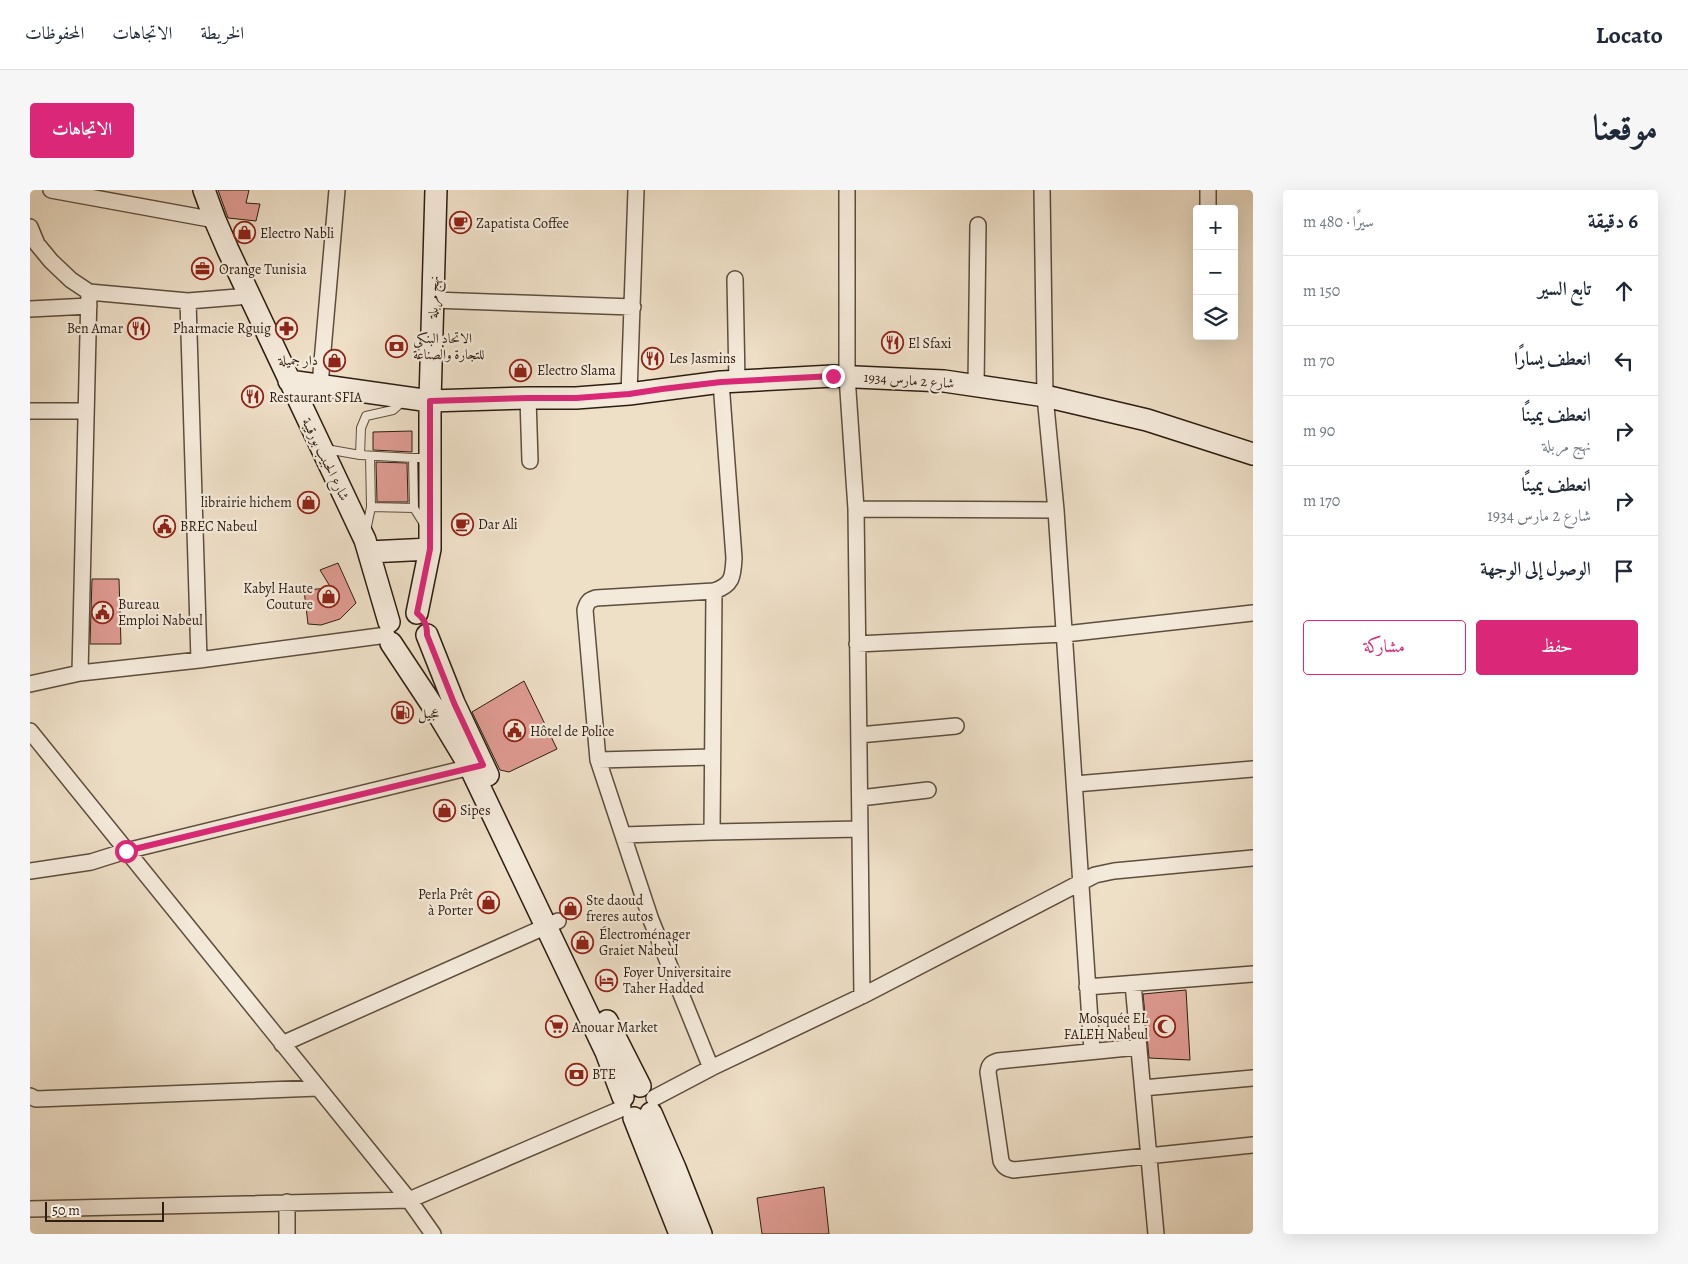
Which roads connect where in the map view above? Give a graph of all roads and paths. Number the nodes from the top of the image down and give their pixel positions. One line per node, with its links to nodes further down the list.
1 (51, 190): 10 (street)
2 (204, 190): 10 (main road, شارع الحبيب بورقيبة)
3 (337, 190): 23 (street)
4 (436, 190): 16 (main road, نهج مربلة)
5 (636, 190): 18 (street)
6 (847, 190): 20 (street)
7 (1042, 190): 26 (street)
8 (1208, 190): 9 (street)
9 (1208, 205)
10 (215, 220): 14 (main road, شارع الحبيب بورقيبة)
11 (978, 225): 24 (street)
12 (30, 227): 15 (street)
13 (735, 279): 22 (street)
14 (250, 296): 17 (street); 21 (main road, شارع الحبيب بورقيبة)
15 (89, 299): 17 (street); 19 (street); 31 (street)
16 (433, 300): 18 (street); 29 (main road, نهج مربلة)
17 (188, 301): 51 (street)
18 (633, 307): 25 (street)
19 (30, 309)
20 (848, 376): 22 (main road, شارع 2 مارس 1934); 24 (main road, شارع 2 مارس 1934); 40 (street)
21 (289, 381): 23 (main road, شارع 2 مارس 1934); 32 (main road, شارع الحبيب بورقيبة)
22 (729, 382): 25 (main road, شارع 2 مارس 1934); 44 (street)
23 (320, 385): 27 (main road, شارع 2 مارس 1934)
24 (976, 386): 26 (main road, شارع 2 مارس 1934)
25 (629, 394): 28 (main road, شارع 2 مارس 1934)
26 (1045, 396): 33 (main road, شارع 2 مارس 1934); 41 (street)
27 (407, 397): 29 (main road, شارع 2 مارس 1934); 34 (lane)
28 (528, 398): 29 (main road, شارع 2 مارس 1934); 37 (street)
29 (430, 401): 36 (main road, نهج مربلة)
30 (30, 411): 31 (street)
31 (86, 411): 52 (street)
32 (321, 448): 34 (lane); 43 (main road, شارع الحبيب بورقيبة)
33 (1253, 454)
34 (360, 455): 35 (lane)
35 (370, 456): 36 (lane); 38 (lane)
36 (421, 458): 39 (lane); 42 (main road, نهج مربلة)
37 (530, 461)
38 (371, 507): 39 (lane); 43 (lane)
39 (414, 508): 42 (lane)
40 (856, 509): 41 (street); 50 (street)
41 (1056, 510): 48 (street)
42 (430, 540): 43 (main road); 45 (main road, نهج مربلة)
43 (367, 546): 47 (main road, شارع الحبيب بورقيبة)
44 (714, 591): 57 (street); 58 (street)
45 (417, 613): 47 (main road); 49 (main road)
46 (1253, 613): 48 (street)
47 (389, 633): 49 (main road); 51 (street); 59 (main road, شارع الحبيب بورقيبة)
48 (1065, 634): 50 (street); 61 (street)
49 (427, 635): 59 (main road)
50 (858, 644): 56 (street)
51 (200, 660): 52 (street)
52 (80, 673): 53 (street)
53 (30, 684)
54 (956, 726): 56 (street)
55 (30, 731): 67 (street)
56 (859, 735): 63 (street)
57 (712, 757): 58 (street); 65 (street)
58 (598, 760): 66 (street)
59 (476, 766): 67 (street); 71 (main road)
60 (1253, 769): 61 (street)
61 (1075, 784): 70 (street)
62 (928, 790): 63 (street)
63 (860, 798): 64 (street)
64 (860, 829): 65 (street); 75 (street)
65 (712, 832): 66 (street)
66 (623, 835): 79 (street)
67 (126, 851): 69 (street); 76 (street)
68 (1253, 858): 70 (street)
69 (30, 871)
70 (1081, 881): 74 (street); 75 (street)
71 (552, 924): 76 (street); 84 (main road)
72 (1253, 974): 73 (street)
73 (1133, 984): 74 (street); 77 (street)
74 (1087, 987): 78 (street)
75 (862, 996): 79 (street)
76 (282, 1044): 81 (street)
77 (1138, 1047): 78 (street); 82 (street)
78 (1092, 1051): 86 (street)
79 (711, 1068): 84 (street)
80 (1253, 1078): 82 (street)
81 (318, 1088): 83 (street); 87 (street)
82 (1143, 1088): 86 (street)
83 (30, 1096)
84 (638, 1103): 87 (street); 92 (main road); 93 (main road)
85 (1253, 1145): 86 (street)
86 (1149, 1155): 94 (street)
87 (409, 1200): 88 (street); 91 (street)
88 (287, 1202): 89 (street); 90 (street)
89 (30, 1208)
90 (287, 1234)
91 (433, 1234)
92 (680, 1234)
93 (700, 1234)
94 (1156, 1234)

